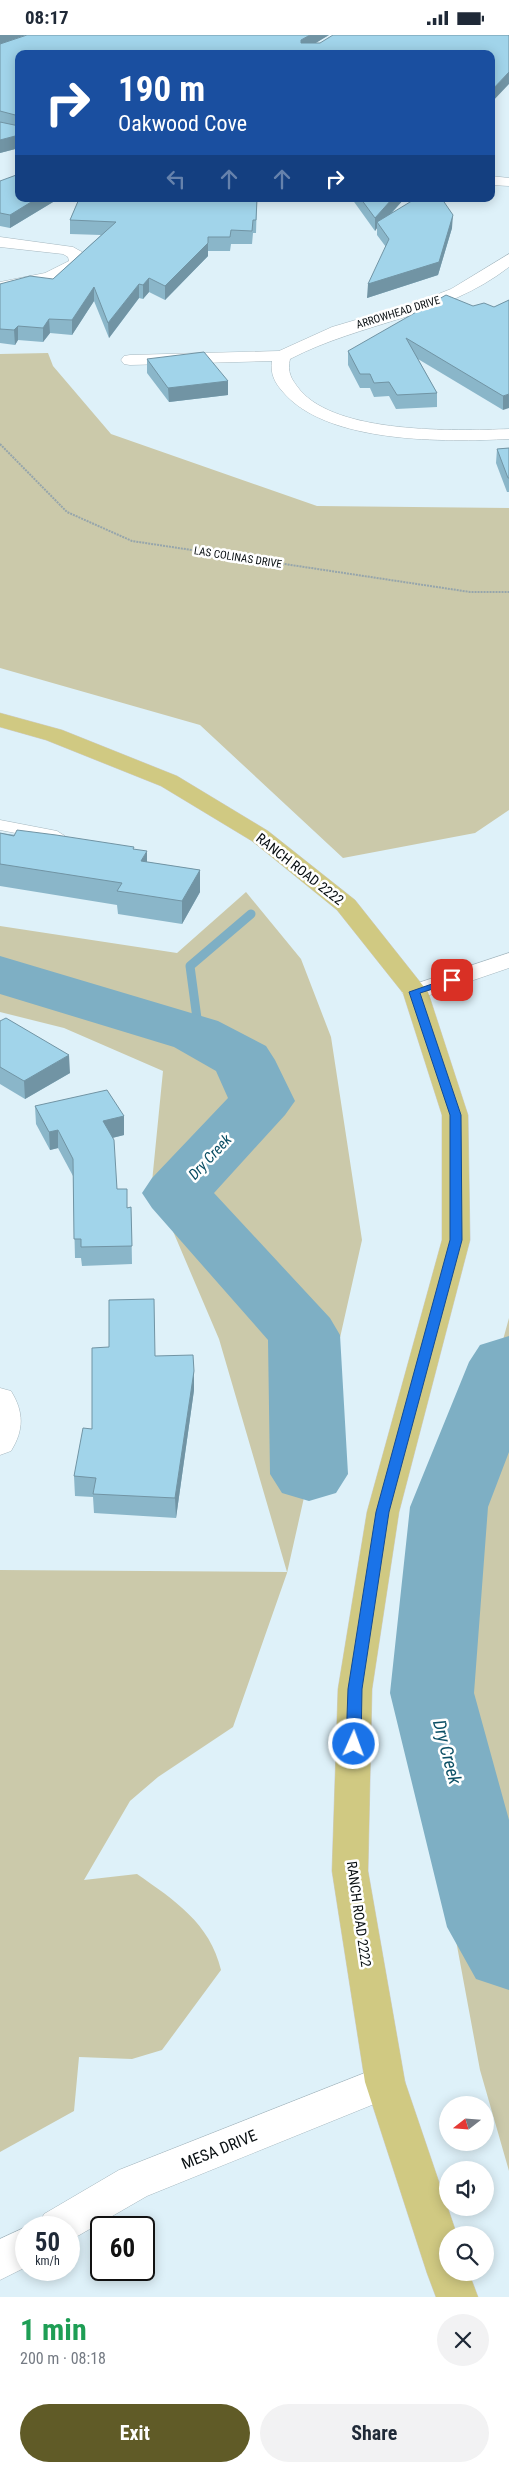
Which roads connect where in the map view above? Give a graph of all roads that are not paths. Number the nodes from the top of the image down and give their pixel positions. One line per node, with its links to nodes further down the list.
1 (495, 180): 2 (street)
2 (509, 182)
3 (0, 242): 5 (street)
4 (509, 259): 6 (street, ARROWHEAD DRIVE)
5 (0, 287)
6 (282, 356): 7 (street); 8 (street)
7 (130, 360)
8 (509, 434)
9 (0, 720): 13 (main road, RANCH ROAD 2222)
10 (0, 825): 11 (lane)
11 (57, 836)
12 (509, 960): 13 (street)
13 (415, 992): 16 (main road, RANCH ROAD 2222)
14 (0, 1399): 15 (street)
15 (0, 1444)
16 (385, 2082): 17 (street, MESA DRIVE); 18 (main road, RANCH ROAD 2222)
17 (77, 2216)
18 (439, 2244)
19 (15, 2252): 20 (street)
20 (0, 2261)
21 (451, 2281): 22 (main road, RANCH ROAD 2222)
22 (457, 2297)

